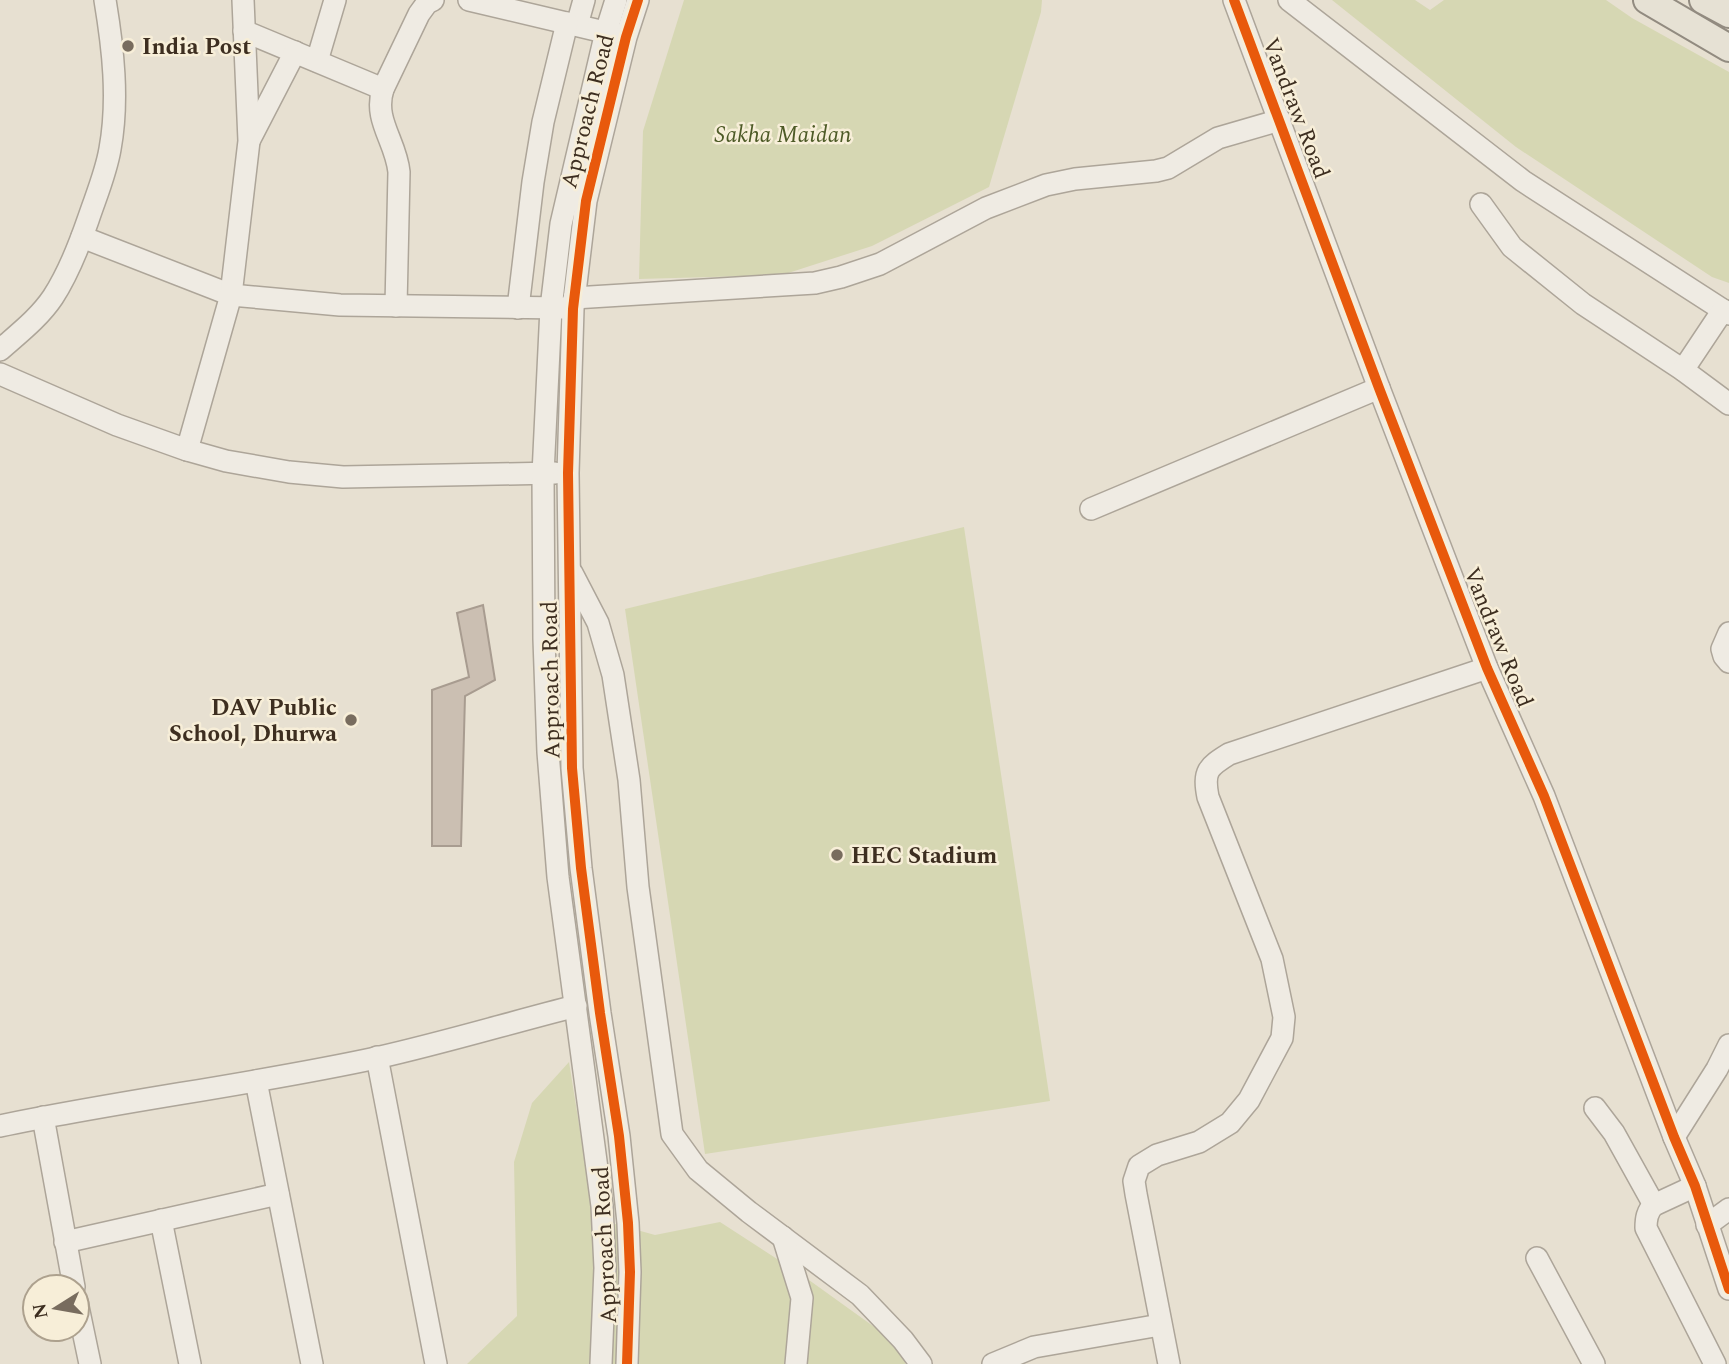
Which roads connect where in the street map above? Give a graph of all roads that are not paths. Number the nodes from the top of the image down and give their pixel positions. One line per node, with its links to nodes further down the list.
1 (105, 0): 24 (street)
2 (243, 0): 15 (street)
3 (335, 0): 19 (street)
4 (433, 0): 20 (street)
5 (469, 0): 14 (street)
6 (584, 0): 14 (street)
7 (616, 0): 16 (street, Approach Road)
8 (638, 0): 16 (street, Approach Road)
9 (1234, 0): 21 (street, Vandraw Road)
10 (1289, 0): 30 (street)
11 (1647, 0): 17 (main road)
12 (1703, 0): 13 (main road)
13 (1729, 15)
14 (572, 24): 16 (street); 28 (street)
15 (244, 31): 18 (street); 22 (street)
16 (616, 34): 26 (street, Approach Road); 29 (street, Approach Road)
17 (1729, 48)
18 (295, 52): 19 (street); 22 (street)
19 (317, 61): 20 (street)
20 (383, 89): 27 (street)
21 (1280, 120): 26 (street); 34 (street, Vandraw Road)
22 (249, 141): 25 (street)
23 (1481, 204): 32 (street)
24 (82, 237): 25 (street); 31 (street)
25 (231, 295): 27 (street); 36 (street)
26 (574, 303): 29 (street); 37 (street, Approach Road)
27 (397, 306): 28 (street)
28 (517, 308): 29 (street)
29 (551, 308): 38 (street, Approach Road)
30 (1726, 312): 32 (street)
31 (0, 350)
32 (1683, 370): 35 (street)
33 (0, 374): 36 (street)
34 (1379, 388): 39 (street); 43 (street, Vandraw Road)
35 (1729, 404)
36 (187, 450): 38 (street)
37 (568, 473): 38 (street); 40 (street, Approach Road)
38 (543, 474): 44 (street, Approach Road)
39 (1091, 509)
40 (569, 568): 58 (street); 71 (street, Approach Road)
41 (1729, 633): 42 (street)
42 (1729, 662)
43 (1487, 668): 51 (street, Vandraw Road); 63 (street)
44 (576, 1006): 46 (street); 70 (street, Approach Road)
45 (1729, 1045): 51 (street)
46 (377, 1058): 47 (street); 69 (street)
47 (256, 1081): 49 (street); 53 (street)
48 (1595, 1108): 54 (street)
49 (43, 1117): 50 (street); 59 (street)
50 (0, 1126)
51 (1674, 1137): 52 (street, Vandraw Road)
52 (1695, 1186): 54 (street); 57 (street, Vandraw Road)
53 (278, 1194): 56 (street); 68 (street)
54 (1654, 1205): 77 (street)
55 (1729, 1209): 57 (street)
56 (161, 1220): 59 (street); 67 (street)
57 (1707, 1224): 62 (street, Vandraw Road)
58 (783, 1237): 72 (street); 73 (street)
59 (65, 1242): 61 (street)
60 (1537, 1258): 76 (street)
61 (71, 1273)
62 (1729, 1289)
63 (1160, 1325): 74 (street); 75 (street)
64 (86, 1343): 66 (street)
65 (1729, 1357): 77 (street)
66 (90, 1364)
67 (190, 1364)
68 (313, 1364)
69 (436, 1364)
70 (601, 1364)
71 (627, 1364)
72 (796, 1364)
73 (921, 1364)
74 (993, 1364)
75 (1169, 1364)
76 (1594, 1364)
77 (1715, 1364)

